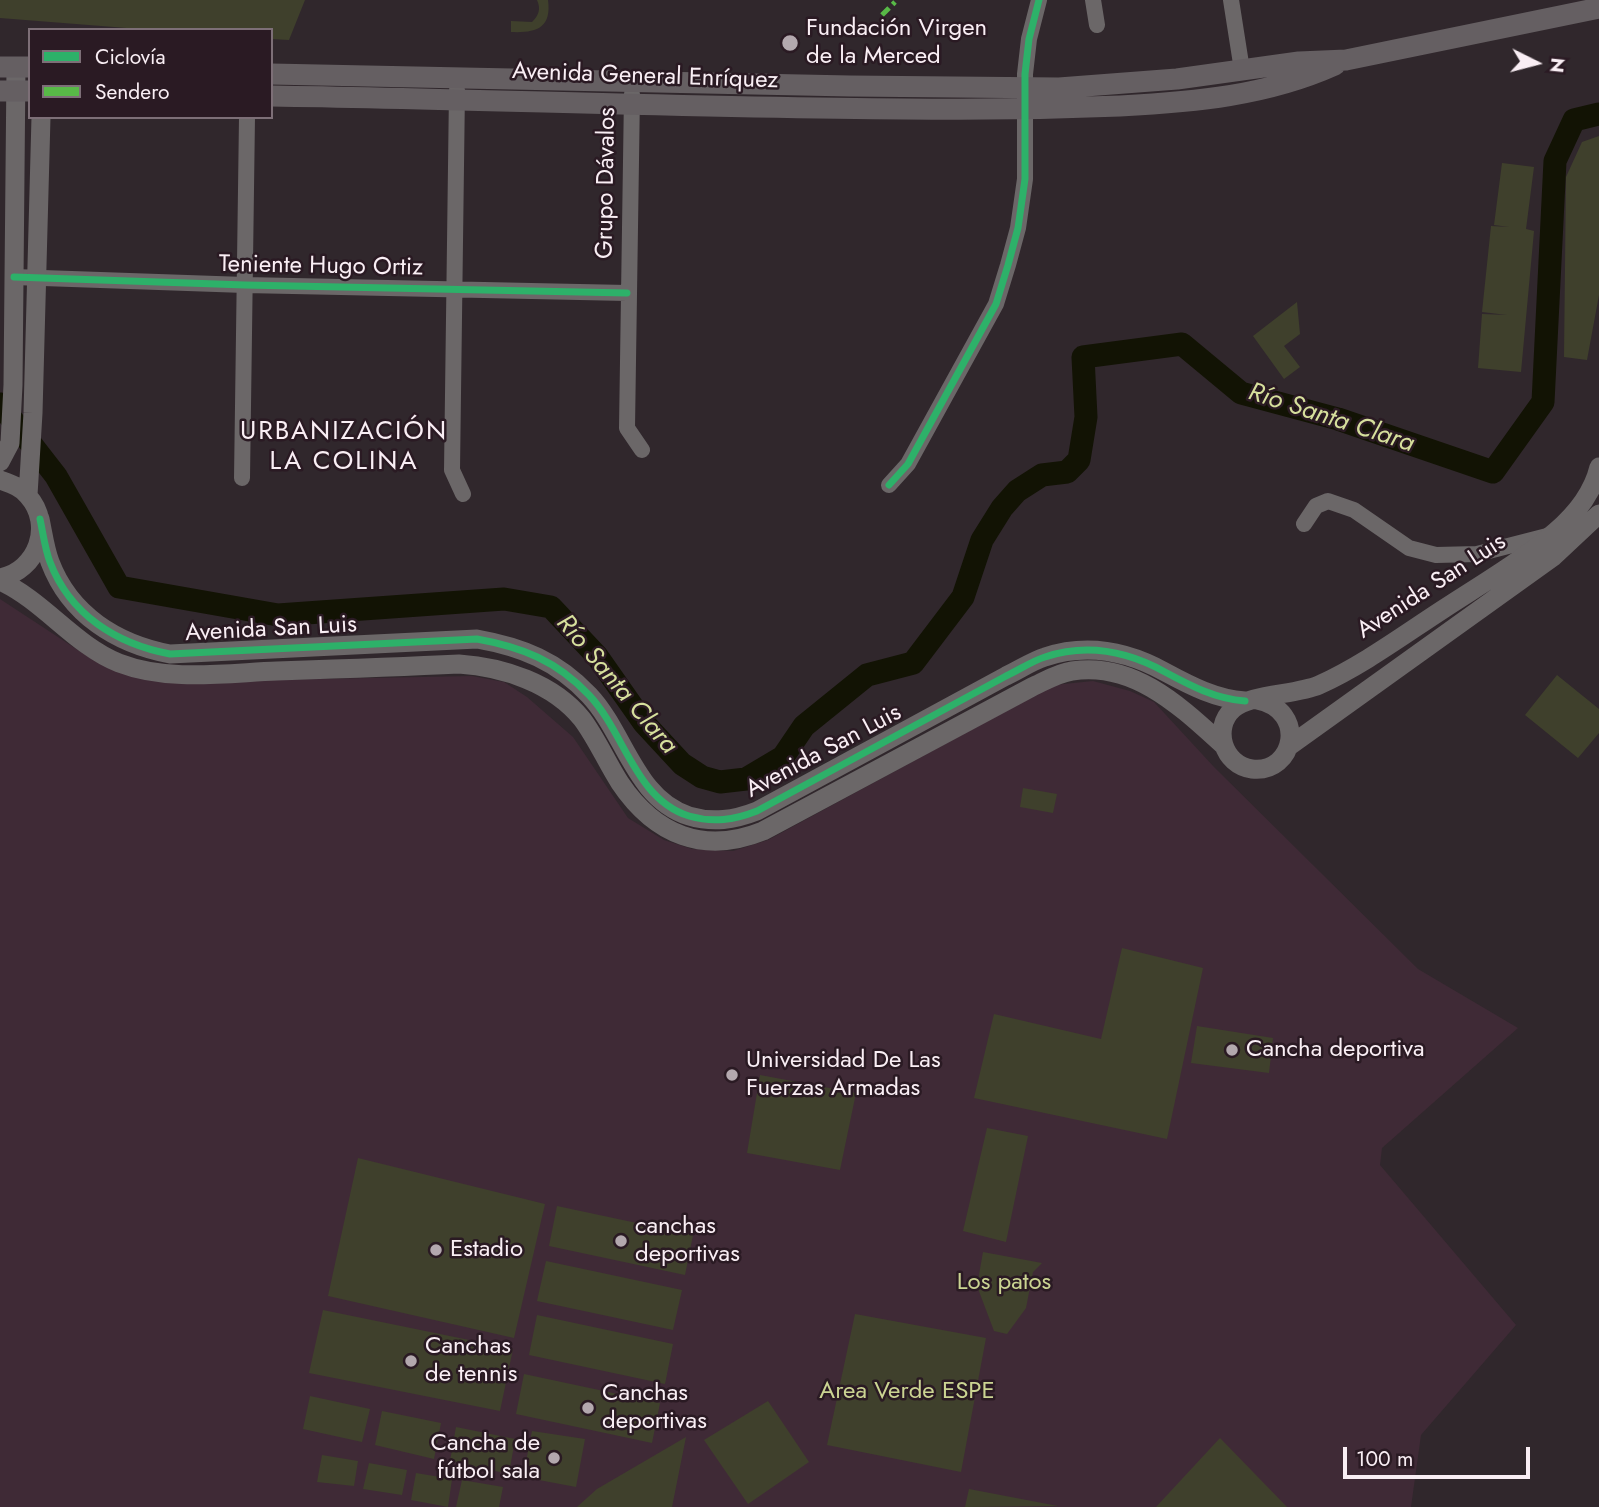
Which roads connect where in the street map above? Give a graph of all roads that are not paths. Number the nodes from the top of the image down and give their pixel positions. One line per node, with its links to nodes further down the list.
1 (1039, 0): 17 (street)
2 (1093, 0): 5 (street)
3 (1231, 0): 8 (street)
4 (1599, 8): 6 (main road, Avenida General Enríquez)
5 (1097, 25)
6 (1346, 60): 8 (main road, Avenida General Enríquez); 16 (main road, Avenida General Enríquez)
7 (15, 67): 13 (street)
8 (1242, 70): 16 (main road, Avenida General Enríquez)
9 (273, 74): 10 (main road, Avenida General Enríquez)
10 (458, 77): 11 (main road, Avenida General Enríquez); 15 (street)
11 (631, 81): 12 (main road, Avenida General Enríquez); 18 (street, Grupo Dávalos)
12 (850, 86): 17 (main road, Avenida General Enríquez); 19 (main road)
13 (15, 91): 22 (street)
14 (273, 96): 15 (main road, Avenida General Enríquez)
15 (457, 98): 18 (main road, Avenida General Enríquez); 25 (street)
16 (1060, 99): 17 (main road, Avenida General Enríquez)
17 (1024, 100): 19 (main road, Avenida General Enríquez); 32 (street)
18 (632, 103): 19 (main road, Avenida General Enríquez); 26 (street, Grupo Dávalos)
19 (850, 109)
20 (41, 119): 23 (street)
21 (247, 119): 24 (street)
22 (14, 277): 23 (street, Teniente Hugo Ortiz); 28 (street)
23 (37, 278): 24 (street, Teniente Hugo Ortiz); 34 (street)
24 (246, 285): 25 (street, Teniente Hugo Ortiz); 30 (street)
25 (453, 290): 26 (street, Teniente Hugo Ortiz); 33 (street)
26 (627, 293): 27 (street, Grupo Dávalos)
27 (642, 450)
28 (0, 463)
29 (1599, 467): 38 (street, Avenida San Luis)
30 (242, 478)
31 (0, 480): 34 (street)
32 (889, 485)
33 (463, 494)
34 (27, 495): 36 (street, Avenida San Luis)
35 (1599, 514): 42 (street, Avenida San Luis)
36 (40, 519): 39 (street); 40 (street, Avenida San Luis)
37 (1304, 524): 38 (street)
38 (1551, 535): 40 (street, Avenida San Luis)
39 (0, 579): 41 (street, Avenida San Luis)
40 (1251, 700): 41 (street); 42 (street)
41 (1223, 745): 42 (street)
42 (1288, 747)

